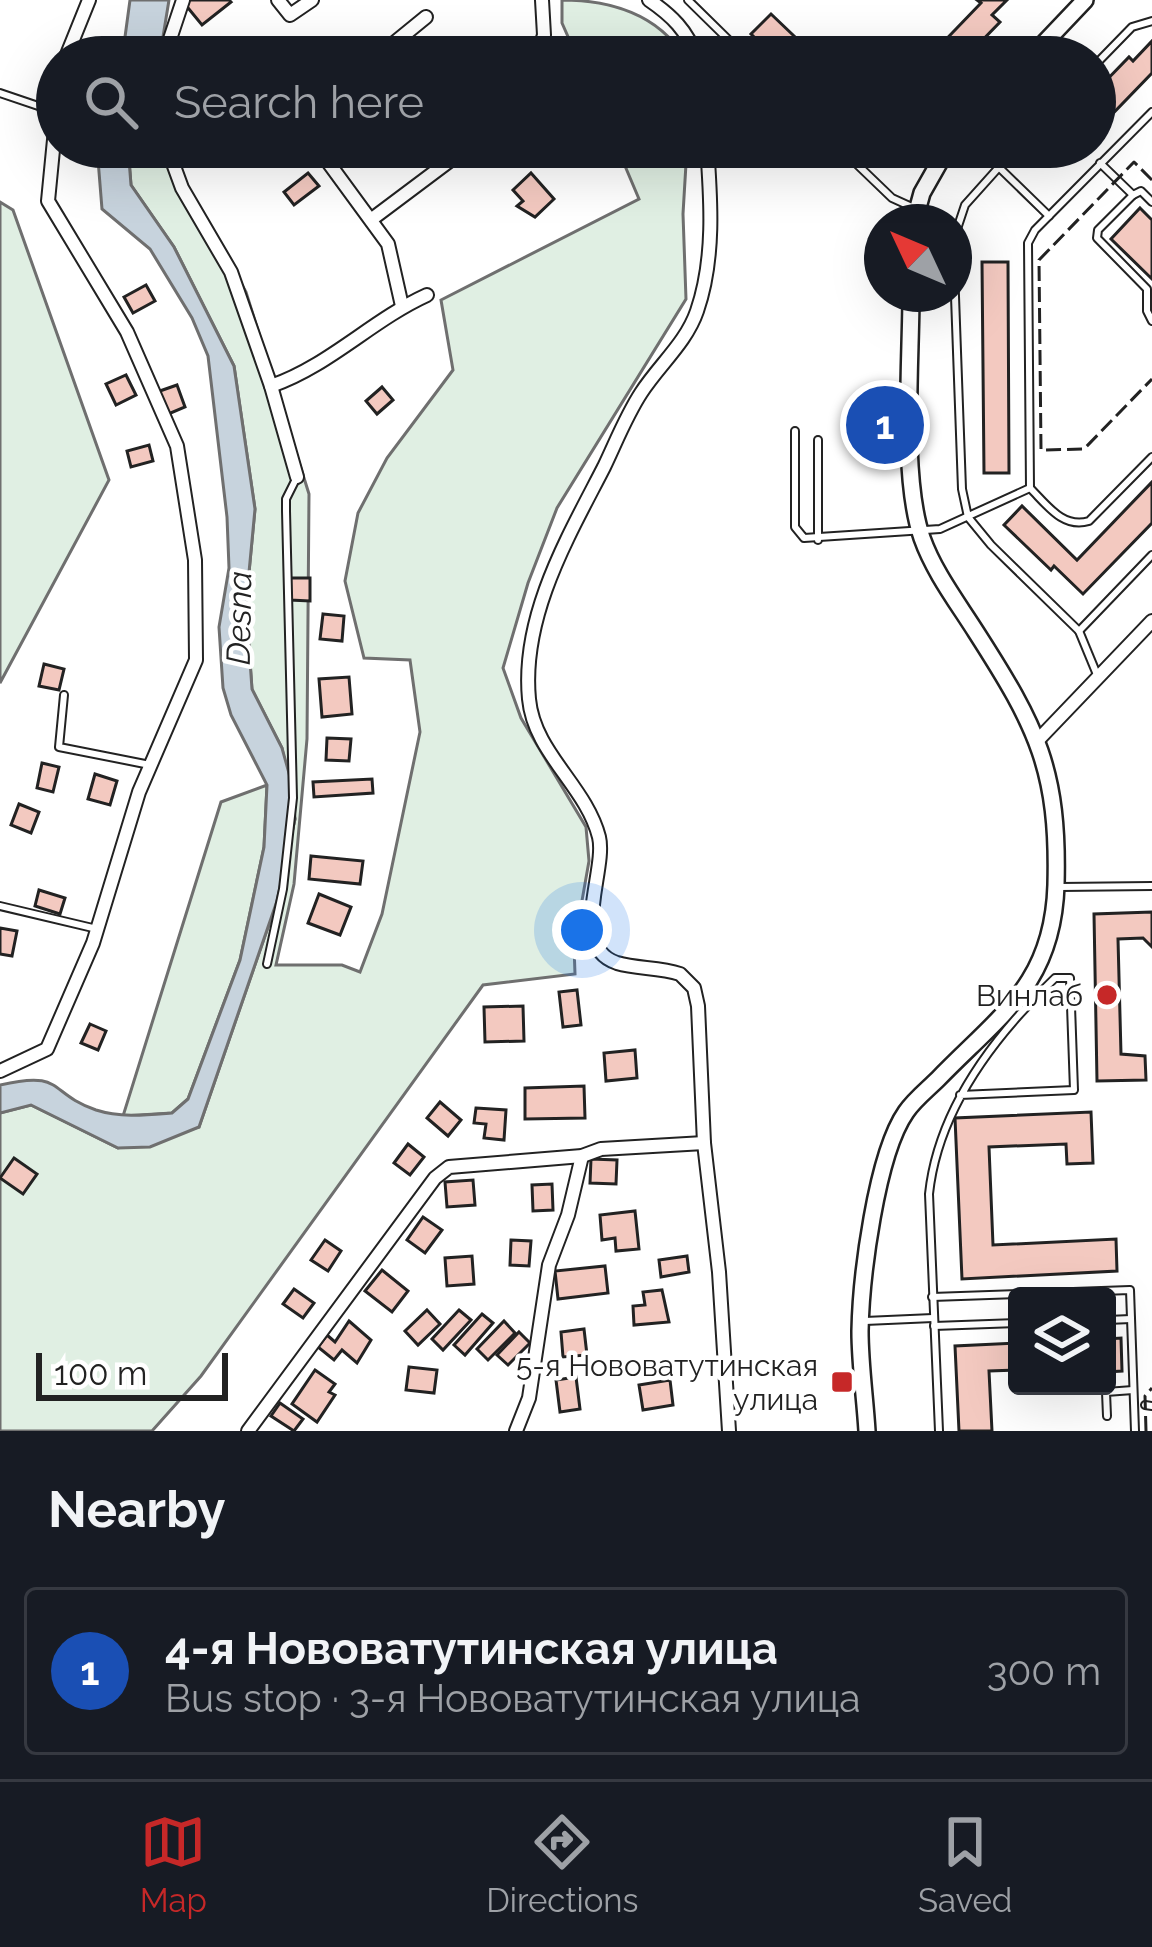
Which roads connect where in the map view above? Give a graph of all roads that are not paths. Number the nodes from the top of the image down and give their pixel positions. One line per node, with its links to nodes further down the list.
1 (89, 0): 11 (street)
2 (183, 0): 12 (street)
3 (278, 0): 4 (street)
4 (312, 0)
5 (542, 0): 14 (street)
6 (649, 0): 15 (street)
7 (688, 0): 16 (lane)
8 (1085, 0): 17 (street)
9 (426, 17): 13 (street)
10 (1152, 21): 18 (lane)
11 (74, 36)
12 (171, 36)
13 (403, 36)
14 (544, 36)
15 (687, 36)
16 (725, 36)
17 (1051, 36)
18 (1116, 43)
19 (0, 94): 20 (lane)
20 (36, 104)
21 (1152, 112): 22 (lane)
22 (1116, 147)
23 (52, 168): 61 (street)
24 (175, 168): 46 (street)
25 (333, 168): 40 (street)
26 (440, 168): 40 (street)
27 (708, 168): 69 (street)
28 (861, 168): 36 (lane)
29 (936, 168): 37 (street)
30 (997, 168): 38 (lane)
31 (999, 168): 39 (lane)
32 (1095, 168): 39 (lane)
33 (1105, 168): 34 (lane)
34 (1133, 195): 35 (lane); 45 (lane)
35 (1152, 202)
36 (900, 204)
37 (921, 204)
38 (966, 204)
39 (1049, 216): 51 (lane)
40 (372, 219): 42 (street)
41 (427, 295): 42 (street)
42 (402, 307): 46 (street)
43 (910, 312): 53 (street)
44 (956, 312): 52 (lane)
45 (1152, 321)
46 (271, 386): 50 (street)
47 (795, 430): 54 (lane)
48 (818, 440): 54 (lane)
49 (1152, 457): 51 (lane)
50 (296, 477): 66 (lane)
51 (1030, 488): 52 (lane)
52 (968, 517): 53 (lane); 57 (lane)
53 (920, 532): 54 (lane); 60 (street)
54 (818, 540)
55 (1152, 555): 57 (lane)
56 (1152, 621): 58 (street)
57 (1079, 631): 58 (lane)
58 (1098, 678): 60 (street)
59 (64, 694): 61 (lane)
60 (1039, 739): 63 (street)
61 (150, 765): 65 (street)
62 (1152, 886): 63 (lane)
63 (1056, 887): 74 (street)
64 (0, 906): 65 (lane)
65 (97, 929): 67 (street)
66 (267, 964)
67 (0, 1071)
68 (960, 1095): 68 (lane); 71 (lane)
69 (704, 1143): 70 (street); 81 (street)
70 (582, 1156): 79 (street); 80 (street)
71 (932, 1297): 72 (lane); 75 (lane)
72 (1131, 1319): 73 (lane); 77 (lane)
73 (1116, 1320)
74 (861, 1322): 75 (lane); 82 (street)
75 (933, 1322): 76 (lane); 83 (lane)
76 (1008, 1323)
77 (1133, 1390): 78 (lane); 84 (lane)
78 (1107, 1416)
79 (248, 1431)
80 (516, 1431)
81 (730, 1431)
82 (867, 1431)
83 (939, 1431)
84 (1135, 1431)

